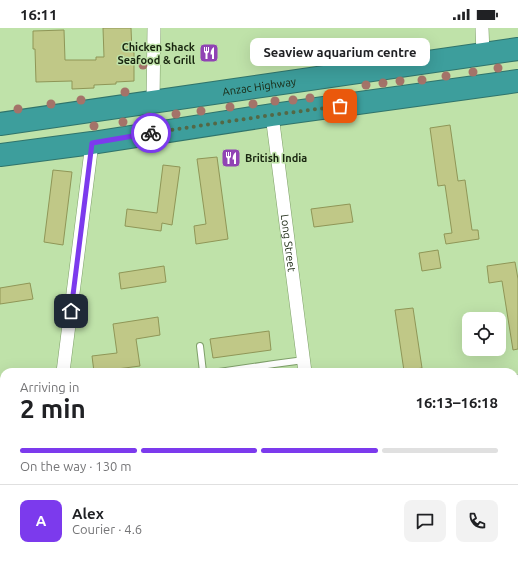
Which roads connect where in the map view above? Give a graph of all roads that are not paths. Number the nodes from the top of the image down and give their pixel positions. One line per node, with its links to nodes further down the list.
1 (154, 28): 7 (street)
2 (482, 28): 4 (street)
3 (518, 49): 4 (highway, Anzac Highway)
4 (483, 54): 5 (highway, Anzac Highway)
5 (336, 76): 7 (highway, Anzac Highway); 8 (highway)
6 (518, 82): 8 (highway)
7 (153, 102): 10 (highway, Anzac Highway)
8 (340, 106): 9 (highway)
9 (272, 115): 11 (highway); 14 (street, Long Street)
10 (6, 124): 12 (highway)
11 (92, 143): 12 (highway); 15 (street)
12 (9, 154)
13 (200, 346): 16 (lane)
14 (305, 366): 17 (lane)
15 (64, 368)
16 (203, 368)
17 (246, 368)

